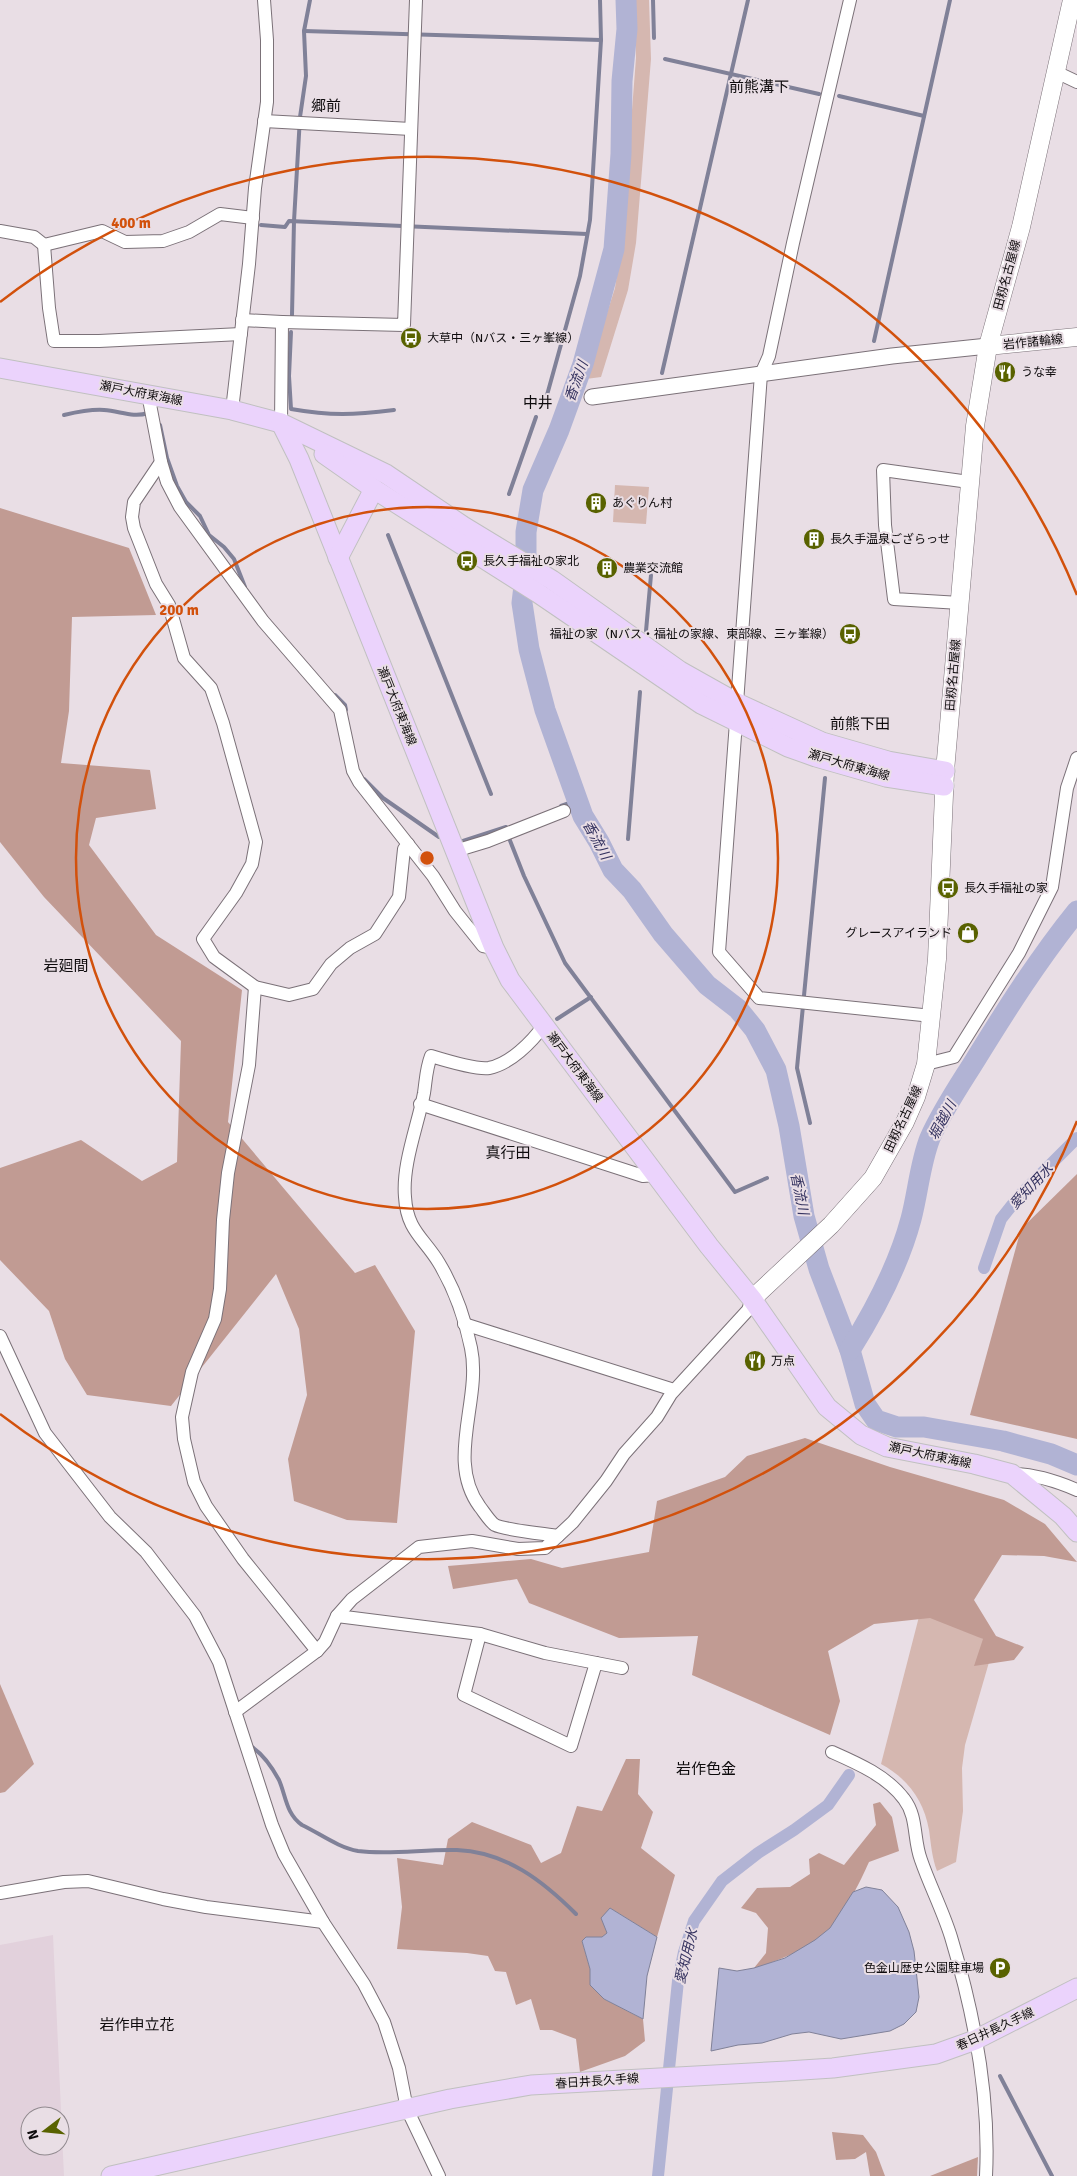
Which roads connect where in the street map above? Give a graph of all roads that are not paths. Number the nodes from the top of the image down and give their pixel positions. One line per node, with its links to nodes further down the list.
1 (264, 0): 7 (street)
2 (416, 0): 8 (street)
3 (850, 0): 18 (street)
4 (1072, 0): 5 (main road, 田籾名古屋線)
5 (1056, 72): 6 (street); 16 (main road, 田籾名古屋線)
6 (1077, 82)
7 (264, 121): 8 (street); 9 (street)
8 (412, 129): 13 (street)
9 (253, 218): 11 (street); 12 (street)
10 (0, 231): 11 (street)
11 (44, 245): 14 (street)
12 (242, 320): 13 (street); 14 (street)
13 (282, 322): 22 (street)
14 (240, 334): 21 (street)
15 (1077, 337): 16 (main road, 岩作諸輪線)
16 (988, 346): 18 (street); 24 (main road, 田籾名古屋線)
17 (0, 368): 19 (main road, 瀬戸大府東海線)
18 (761, 374): 20 (street); 28 (street)
19 (148, 394): 21 (main road, 瀬戸大府東海線); 23 (street)
20 (592, 397)
21 (232, 410): 22 (main road, 瀬戸大府東海線)
22 (281, 422): 25 (main road, 瀬戸大府東海線); 26 (main road, 瀬戸大府東海線); 28 (main road, 瀬戸大府東海線)
23 (161, 462): 33 (street); 36 (street)
24 (969, 482): 27 (main road, 田籾名古屋線); 27 (street)
25 (374, 489): 26 (main road); 29 (main road, 瀬戸大府東海線)
26 (338, 558): 34 (main road, 瀬戸大府東海線)
27 (960, 603): 31 (main road, 田籾名古屋線)
28 (737, 704): 31 (main road, 瀬戸大府東海線)
29 (736, 722): 31 (main road, 瀬戸大府東海線); 37 (street)
30 (1077, 758): 39 (street)
31 (944, 778): 37 (main road, 田籾名古屋線)
32 (564, 812): 34 (street)
33 (408, 844): 35 (street); 36 (street)
34 (455, 851): 35 (main road, 瀬戸大府東海線)
35 (494, 948): 38 (main road, 瀬戸大府東海線)
36 (255, 987): 52 (street)
37 (932, 1016): 39 (main road, 田籾名古屋線)
38 (544, 1026): 40 (street); 41 (main road, 瀬戸大府東海線)
39 (926, 1064): 42 (main road, 田籾名古屋線)
40 (420, 1104): 41 (street); 43 (street)
41 (656, 1175): 42 (main road, 瀬戸大府東海線)
42 (752, 1299): 45 (street); 46 (main road, 瀬戸大府東海線)
43 (464, 1324): 45 (street); 49 (street)
44 (0, 1336): 55 (street)
45 (674, 1390): 49 (street)
46 (1012, 1474): 47 (street); 48 (main road, 瀬戸大府東海線)
47 (1077, 1490)
48 (1077, 1532)
49 (558, 1536): 50 (street)
50 (336, 1616): 51 (street); 52 (street)
51 (480, 1634): 53 (street); 53 (street)
52 (316, 1651): 55 (street)
53 (596, 1663): 54 (street)
54 (622, 1668)
55 (235, 1712): 58 (street)
56 (832, 1752): 60 (street)
57 (0, 1893): 58 (street)
58 (323, 1922): 61 (street)
59 (1077, 1988): 60 (main road, 春日井長久手線)
60 (976, 2040): 61 (main road, 春日井長久手線); 64 (street)
61 (407, 2109): 62 (main road, 春日井長久手線); 63 (street)
62 (111, 2176)
63 (438, 2176)
64 (986, 2176)

